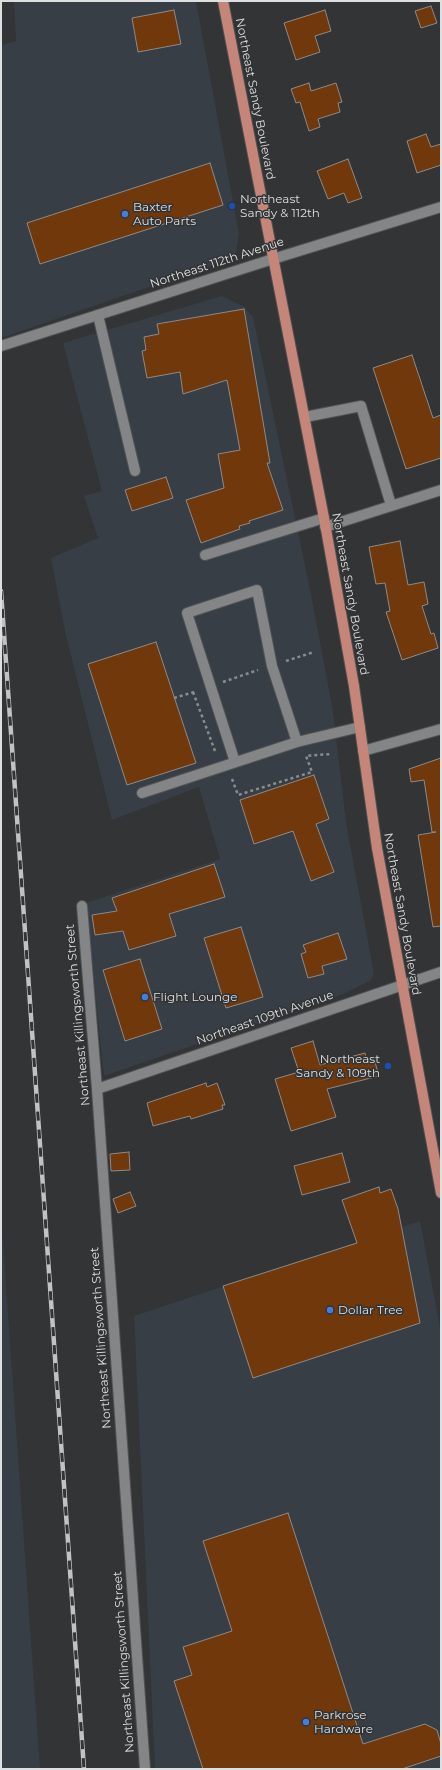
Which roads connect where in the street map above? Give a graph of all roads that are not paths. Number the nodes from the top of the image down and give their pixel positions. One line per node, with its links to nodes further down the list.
1 (223, 1): 3 (main road, Northeast Sandy Boulevard)
2 (441, 208): 3 (street, Northeast 112th Avenue)
3 (273, 259): 4 (street, Northeast 112th Avenue); 6 (main road, Northeast Sandy Boulevard)
4 (98, 315): 5 (street, Northeast 112th Avenue); 7 (street)
5 (1, 346)
6 (305, 417): 9 (street); 10 (main road, Northeast Sandy Boulevard)
7 (135, 471)
8 (441, 490): 9 (street)
9 (391, 505): 10 (street)
10 (325, 523): 11 (street); 12 (main road, Northeast Sandy Boulevard)
11 (205, 555)
12 (360, 727): 14 (street); 15 (main road, Northeast Sandy Boulevard)
13 (441, 729): 15 (street)
14 (297, 742): 16 (street); 16 (street)
15 (363, 752): 20 (main road, Northeast Sandy Boulevard)
16 (235, 762): 17 (street)
17 (142, 793)
18 (82, 906): 21 (street, Northeast Killingsworth Street)
19 (441, 972): 20 (street, Northeast 109th Avenue)
20 (401, 985): 21 (street, Northeast 109th Avenue); 22 (main road, Northeast Sandy Boulevard)
21 (97, 1089): 23 (street, Northeast Killingsworth Street)
22 (441, 1193)
23 (145, 1769)

